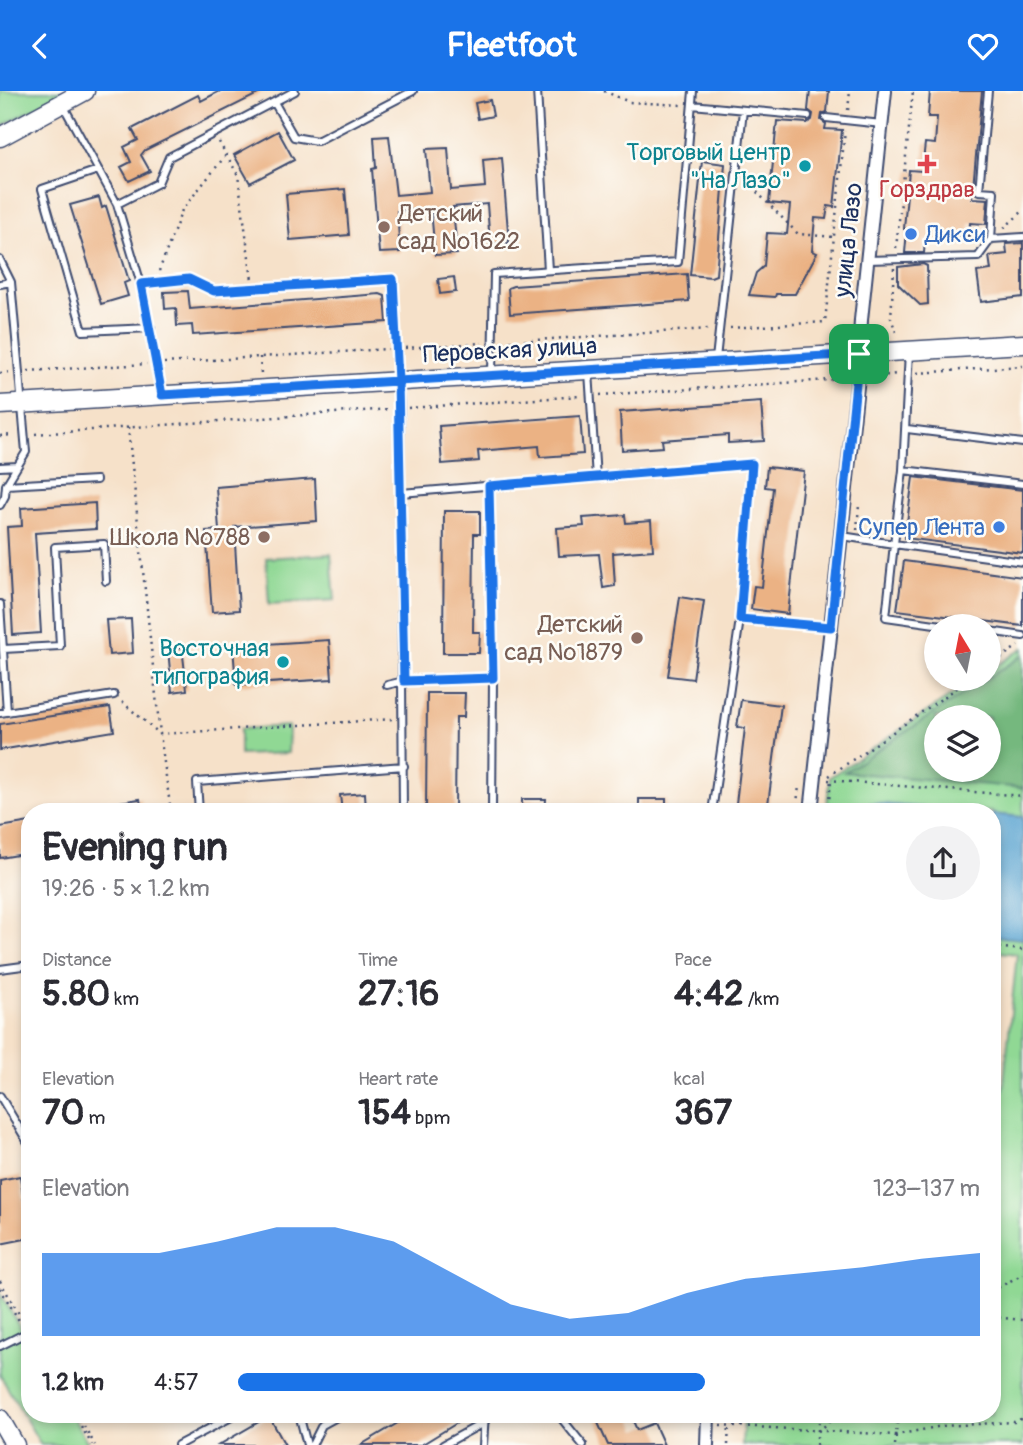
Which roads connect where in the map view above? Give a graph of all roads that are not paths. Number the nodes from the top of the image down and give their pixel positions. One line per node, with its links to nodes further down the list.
1 (85, 91): 9 (main road)
2 (295, 91): 8 (lane)
3 (413, 91): 8 (lane)
4 (537, 91): 22 (lane)
5 (693, 91): 10 (lane)
6 (885, 91): 14 (street, улица Лазо)
7 (988, 91): 19 (lane)
8 (274, 102): 17 (lane)
9 (62, 104): 15 (main road); 16 (lane)
10 (692, 105): 11 (lane); 22 (lane)
11 (743, 110): 12 (lane); 30 (lane)
12 (808, 116)
13 (826, 118): 14 (lane)
14 (882, 124): 21 (street, улица Лазо)
15 (0, 137)
16 (98, 170): 17 (lane); 26 (lane)
17 (117, 204): 25 (lane)
18 (1023, 237): 19 (lane)
19 (991, 239): 21 (lane)
20 (0, 260): 23 (lane)
21 (867, 260): 29 (street, улица Лазо)
22 (548, 270): 32 (lane)
23 (11, 282): 24 (lane); 35 (lane)
24 (0, 284)
25 (141, 284): 26 (lane); 33 (lane)
26 (150, 328): 34 (lane)
27 (1023, 344): 28 (main road, Перовская улица)
28 (909, 351): 29 (main road, Перовская улица); 37 (lane)
29 (859, 354): 30 (main road, Перовская улица); 49 (street, улица Лазо)
30 (716, 363): 31 (main road, Перовская улица)
31 (589, 370): 32 (main road, Перовская улица); 42 (lane)
32 (492, 376): 33 (main road, Перовская улица)
33 (398, 381): 34 (main road, Перовская улица); 47 (lane)
34 (162, 395): 35 (main road, Перовская улица)
35 (22, 403): 36 (main road, Перовская улица); 39 (lane)
36 (0, 405)
37 (907, 429): 38 (lane); 41 (lane)
38 (1023, 443)
39 (18, 466): 40 (lane); 45 (lane)
40 (0, 467)
41 (903, 470): 44 (lane); 50 (lane)
42 (596, 478): 46 (lane); 54 (lane)
43 (96, 480): 45 (lane)
44 (1023, 484)
45 (6, 485): 48 (lane)
46 (489, 486): 47 (lane); 60 (lane)
47 (401, 493): 61 (lane)
48 (0, 505)
49 (840, 536): 50 (lane); 56 (street, улица Лазо)
50 (894, 544): 51 (lane); 55 (lane)
51 (1023, 562)
52 (106, 581): 59 (lane)
53 (0, 604): 59 (lane)
54 (740, 619): 56 (lane); 69 (lane)
55 (924, 622)
56 (831, 627): 70 (street, улица Лазо)
57 (1001, 633): 58 (lane)
58 (1023, 636)
59 (3, 649): 64 (lane)
60 (493, 678): 61 (lane); 68 (lane)
61 (404, 681): 62 (lane); 65 (lane)
62 (387, 685)
63 (114, 695): 64 (lane)
64 (4, 713)
65 (404, 766): 66 (lane); 67 (lane)
66 (198, 803)
67 (403, 803)
68 (492, 803)
69 (713, 803)
70 (812, 803)
71 (21, 966): 72 (lane)
72 (0, 969)
73 (0, 1097): 74 (lane)
74 (21, 1131)
75 (21, 1336): 76 (lane)
76 (0, 1346)
77 (0, 1419): 85 (main road)
78 (220, 1423): 86 (lane)
79 (302, 1423): 87 (lane)
80 (326, 1423): 87 (lane)
81 (477, 1423): 88 (lane)
82 (485, 1423): 89 (lane)
83 (565, 1423): 90 (lane)
84 (708, 1423): 91 (street)
85 (15, 1445)
86 (178, 1445)
87 (309, 1445)
88 (443, 1445)
89 (483, 1445)
90 (583, 1445)
91 (706, 1445)

